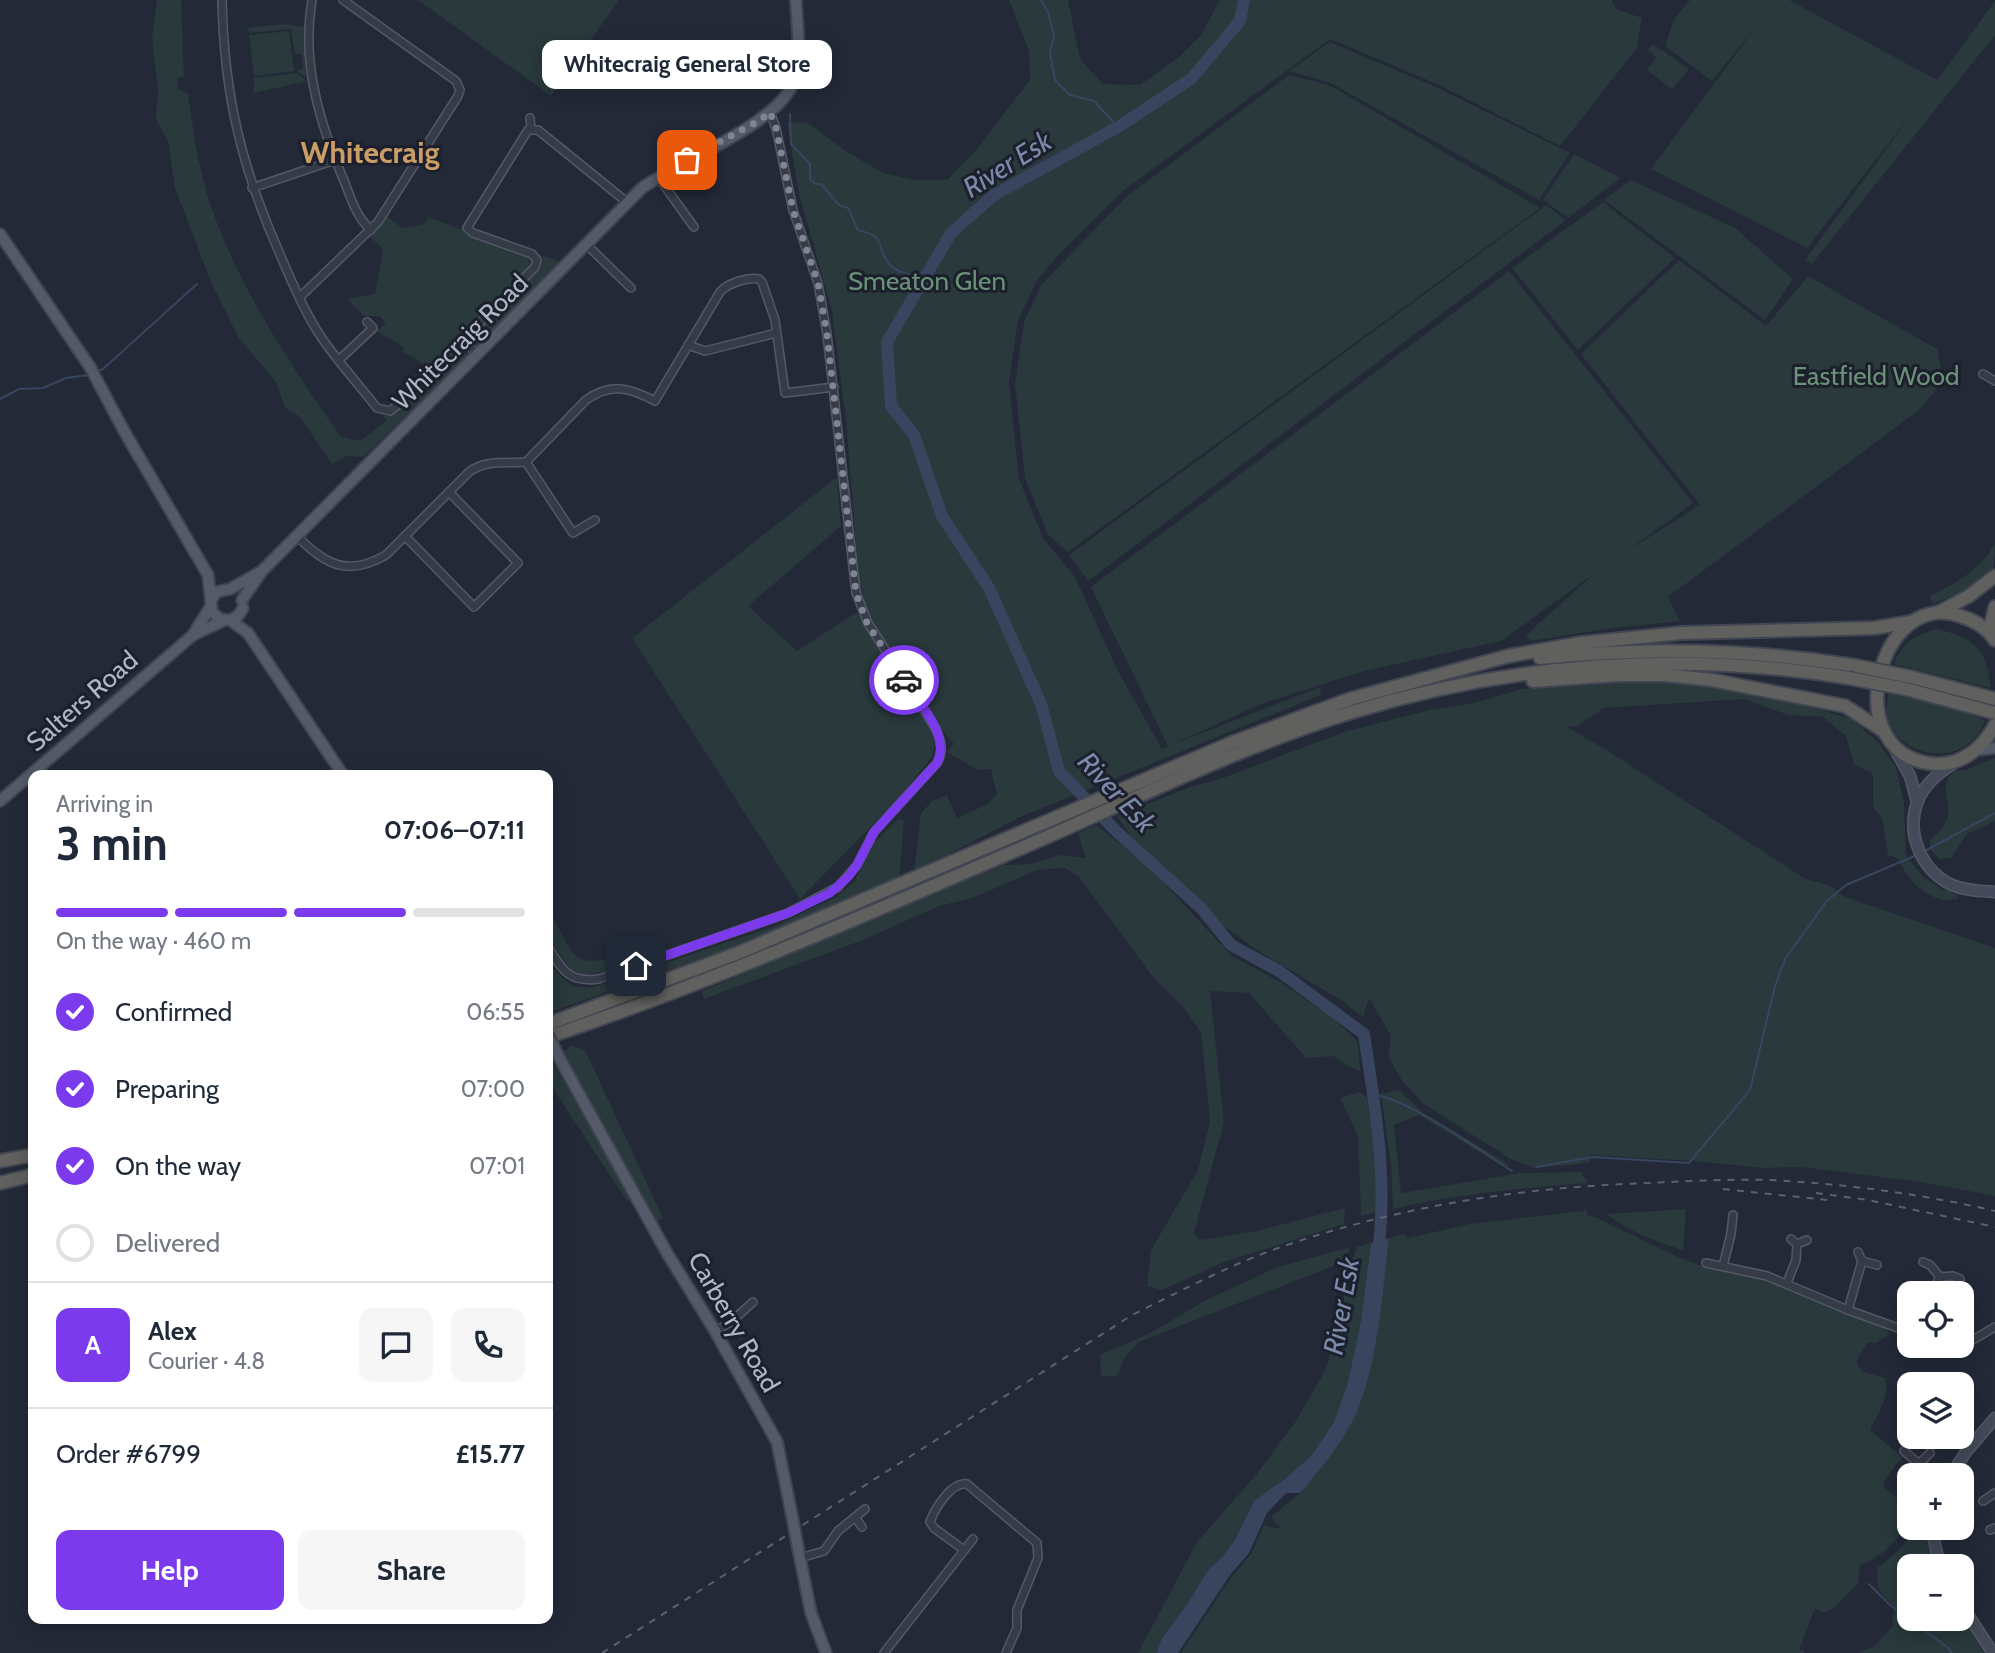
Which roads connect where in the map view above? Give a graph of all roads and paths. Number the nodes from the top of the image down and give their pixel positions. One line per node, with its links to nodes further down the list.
1 (222, 0): 10 (street)
2 (312, 0): 8 (street)
3 (343, 0): 13 (street)
4 (796, 0): 5 (main road)
5 (770, 112): 9 (main road, Whitecraig Road); 26 (street)
6 (530, 118): 7 (street)
7 (531, 128): 11 (street); 20 (street)
8 (335, 160): 10 (street); 13 (street)
9 (658, 177): 11 (main road, Whitecraig Road); 12 (street)
10 (252, 188): 17 (street)
11 (628, 203): 15 (main road, Whitecraig Road)
12 (694, 227)
13 (370, 230): 17 (street)
14 (0, 234): 33 (main road)
15 (587, 246): 16 (street); 22 (main road, Whitecraig Road)
16 (631, 288)
17 (300, 297): 23 (street)
18 (367, 323): 23 (street)
19 (776, 332): 21 (street); 21 (street); 26 (street)
20 (462, 340): 22 (street); 23 (street)
21 (688, 345): 27 (street)
22 (478, 355): 30 (main road, Whitecraig Road)
23 (339, 360)
24 (1983, 374): 25 (street)
25 (1995, 381)
26 (834, 387): 63 (street)
27 (526, 462): 28 (street); 29 (street)
28 (449, 492): 31 (street); 31 (street)
29 (595, 520)
30 (297, 536): 31 (street); 32 (main road, Whitecraig Road)
31 (405, 536)
32 (262, 571): 35 (main road); 37 (main road)
33 (208, 575): 35 (main road); 36 (main road)
34 (1995, 576): 39 (highway)
35 (228, 588): 36 (main road); 37 (main road)
36 (211, 604): 40 (main road); 43 (main road, Salters Road)
37 (243, 604): 40 (main road); 42 (main road)
38 (1995, 607): 44 (highway)
39 (1937, 612): 41 (highway); 44 (highway)
40 (228, 620): 42 (main road); 43 (main road, Salters Road)
41 (1911, 622): 45 (highway); 52 (highway)
42 (248, 633): 58 (main road)
43 (193, 635): 57 (main road, Salters Road)
44 (1994, 638)
45 (1440, 675): 46 (highway, bridge); 64 (highway)
46 (1908, 683): 47 (highway, bridge); 48 (highway)
47 (1407, 696): 52 (highway); 65 (highway)
48 (1973, 699): 49 (highway); 50 (highway)
49 (1995, 699)
50 (1995, 713)
51 (1995, 725): 55 (highway)
52 (1882, 730): 53 (highway)
53 (1894, 747): 56 (highway); 61 (main road)
54 (1995, 748): 55 (main road)
55 (1977, 750): 56 (highway)
56 (1957, 761): 61 (main road)
57 (36, 770)
58 (338, 770)
59 (28, 777): 60 (main road, Salters Road)
60 (0, 801)
61 (1917, 802): 62 (main road)
62 (1995, 892)
63 (553, 955)
64 (553, 1022)
65 (553, 1034)
66 (553, 1046): 89 (main road, Carberry Road, bridge)
67 (28, 1156): 68 (highway)
68 (0, 1161)
69 (28, 1169): 70 (highway)
70 (0, 1174)
71 (28, 1176): 72 (highway)
72 (0, 1184)
73 (1733, 1213): 80 (street)
74 (1807, 1241): 84 (street)
75 (1858, 1252): 76 (street)
76 (1862, 1261): 79 (street); 86 (street)
77 (1923, 1262): 81 (street)
78 (1706, 1263): 80 (street)
79 (1877, 1265)
80 (1723, 1266): 84 (street)
81 (1940, 1277): 82 (street); 83 (street)
82 (1960, 1279)
83 (1938, 1281)
84 (1787, 1283): 86 (street)
85 (753, 1302): 89 (street)
86 (1848, 1310): 88 (street)
87 (1995, 1327): 90 (street)
88 (1897, 1328)
89 (715, 1331): 102 (main road, Carberry Road, bridge)
90 (1974, 1337)
91 (1995, 1418): 96 (main road)
92 (1904, 1451): 94 (street)
93 (1930, 1453): 95 (street)
94 (1918, 1463)
95 (1920, 1463)
96 (1959, 1463)
97 (865, 1509): 98 (street)
98 (855, 1517): 99 (street); 102 (street)
99 (862, 1527)
100 (972, 1539): 101 (street)
101 (964, 1550): 105 (street); 106 (street)
102 (799, 1553): 104 (main road, Carberry Road)
103 (1974, 1624): 107 (main road)
104 (825, 1653)
105 (884, 1653)
106 (1006, 1653)
107 (1994, 1653)

